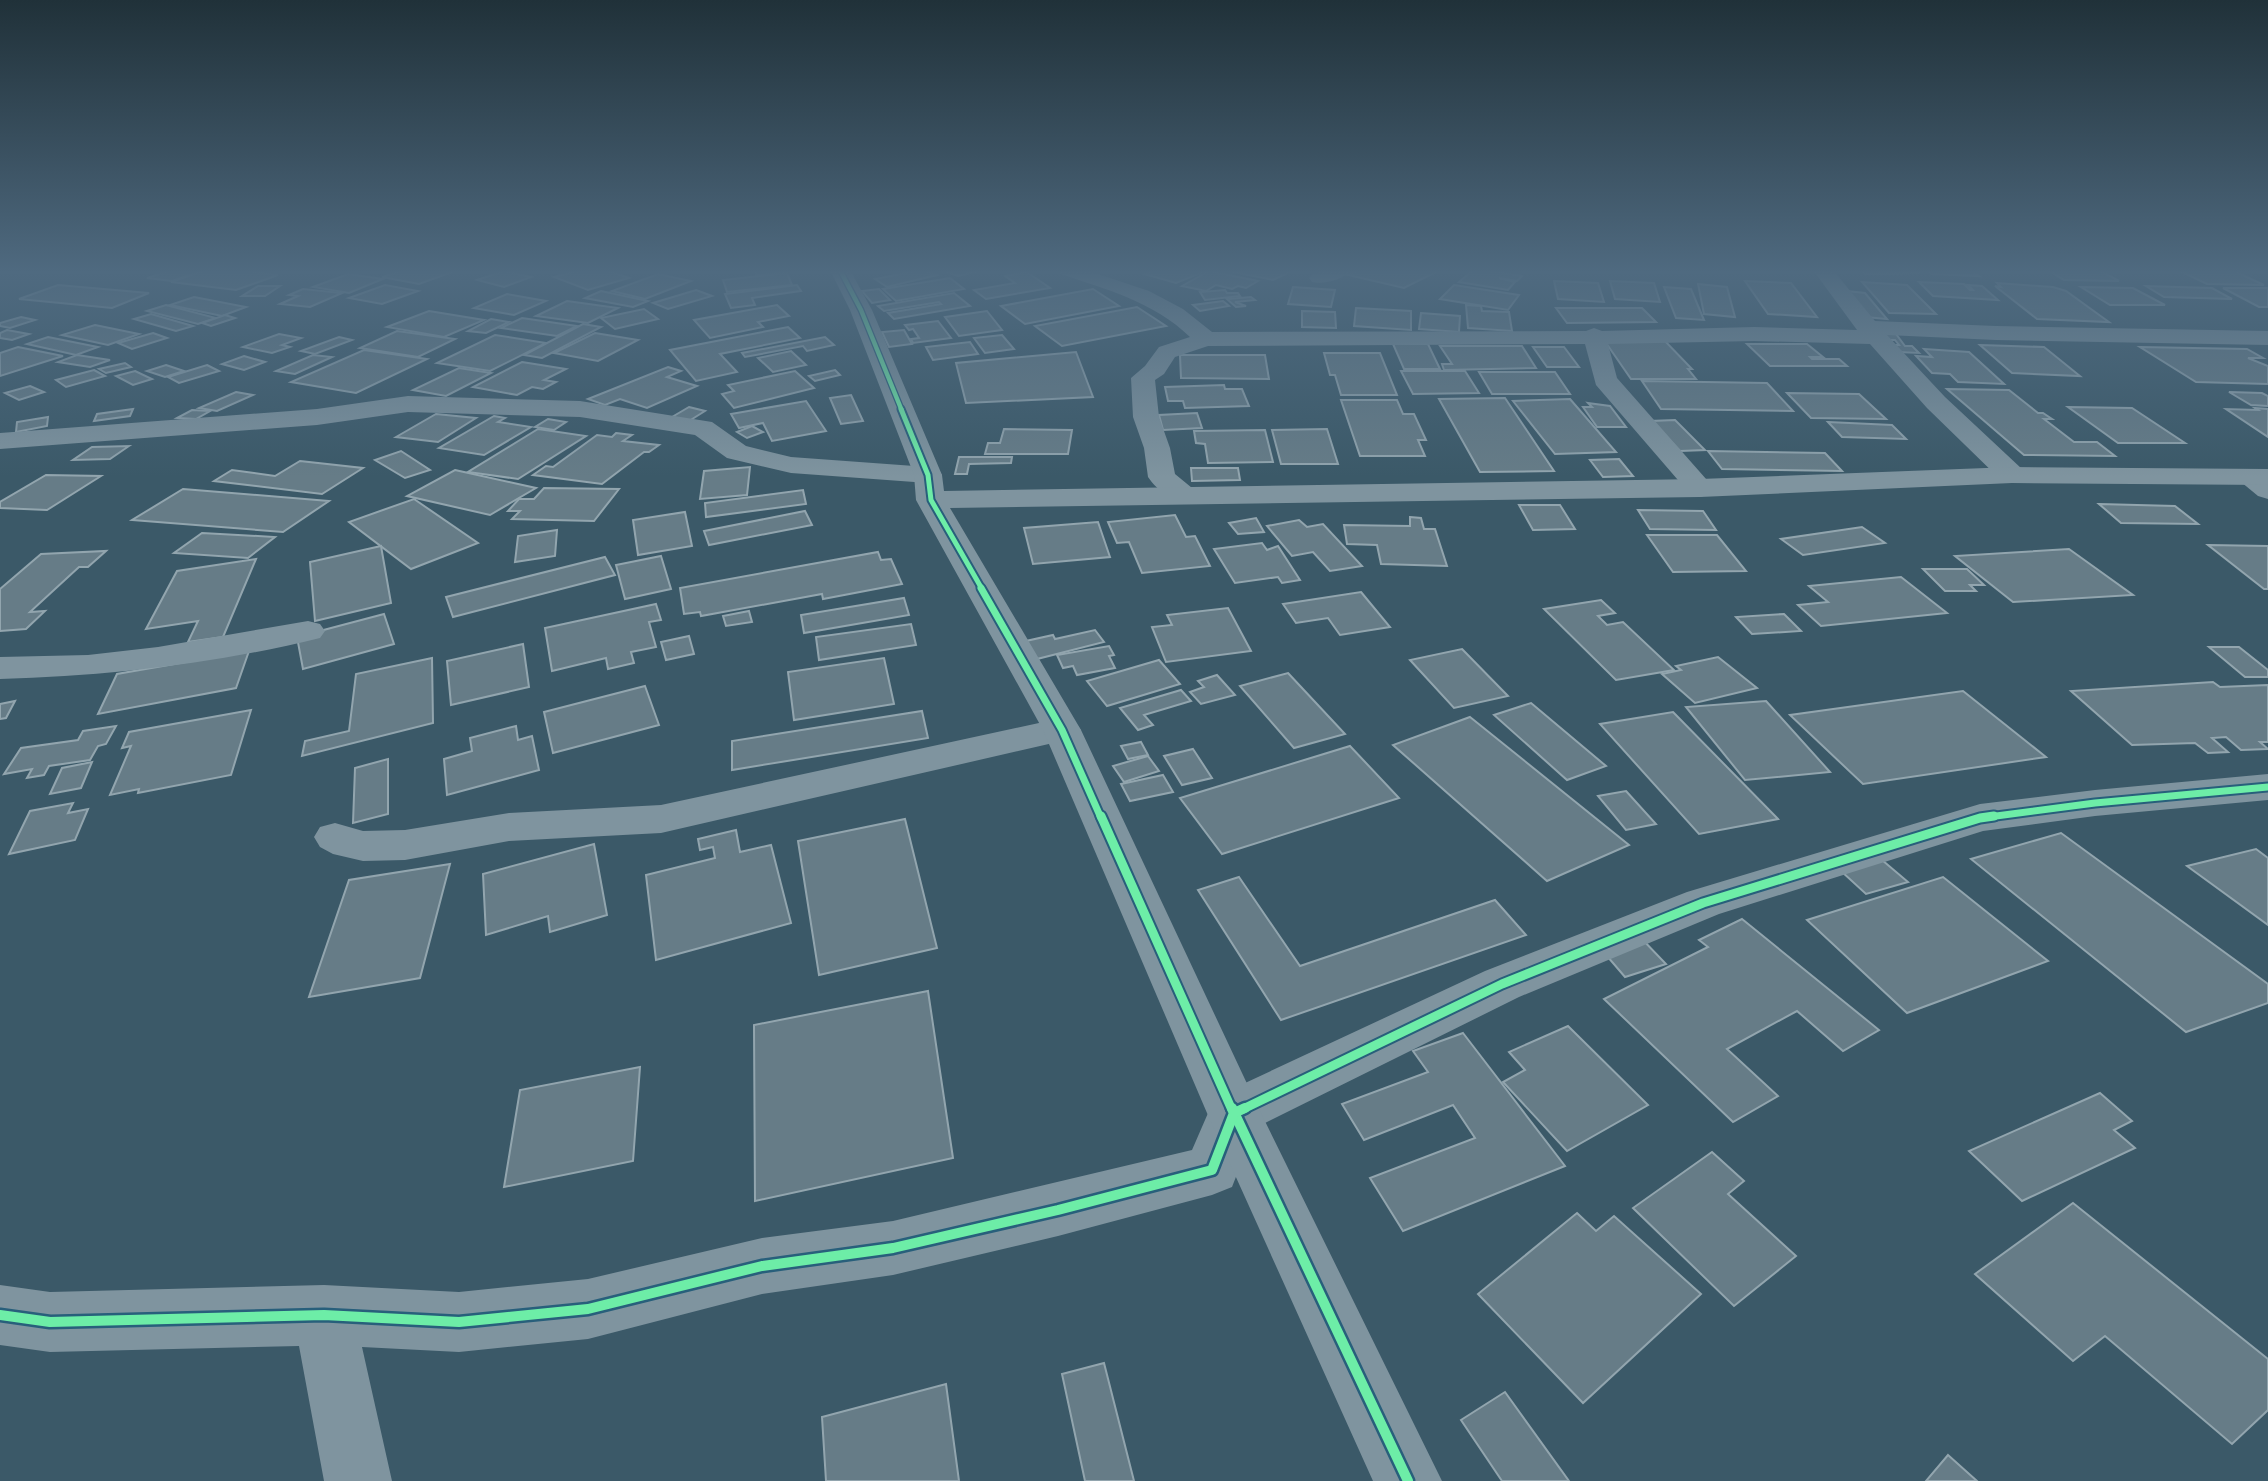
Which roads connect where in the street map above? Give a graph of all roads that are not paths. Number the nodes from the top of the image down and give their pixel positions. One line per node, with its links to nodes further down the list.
1 (872, 339): 10 (street)
2 (1206, 339): 12 (street)
3 (1437, 339): 4 (street)
4 (1500, 339)
5 (1595, 339): 11 (street)
6 (1877, 339): 8 (street)
7 (0, 441): 10 (street)
8 (2012, 475): 9 (street); 11 (street)
9 (2262, 481)
10 (930, 488): 12 (street); 15 (street)
11 (1700, 488): 12 (street)
12 (1189, 497)
13 (309, 631): 14 (street)
14 (0, 668)
15 (1062, 730): 17 (street); 18 (street)
16 (2268, 787): 18 (street)
17 (335, 837)
18 (1234, 1113): 20 (street); 22 (street)
19 (0, 1315): 20 (street)
20 (324, 1315): 21 (street)
21 (358, 1481)
22 (1408, 1481)

